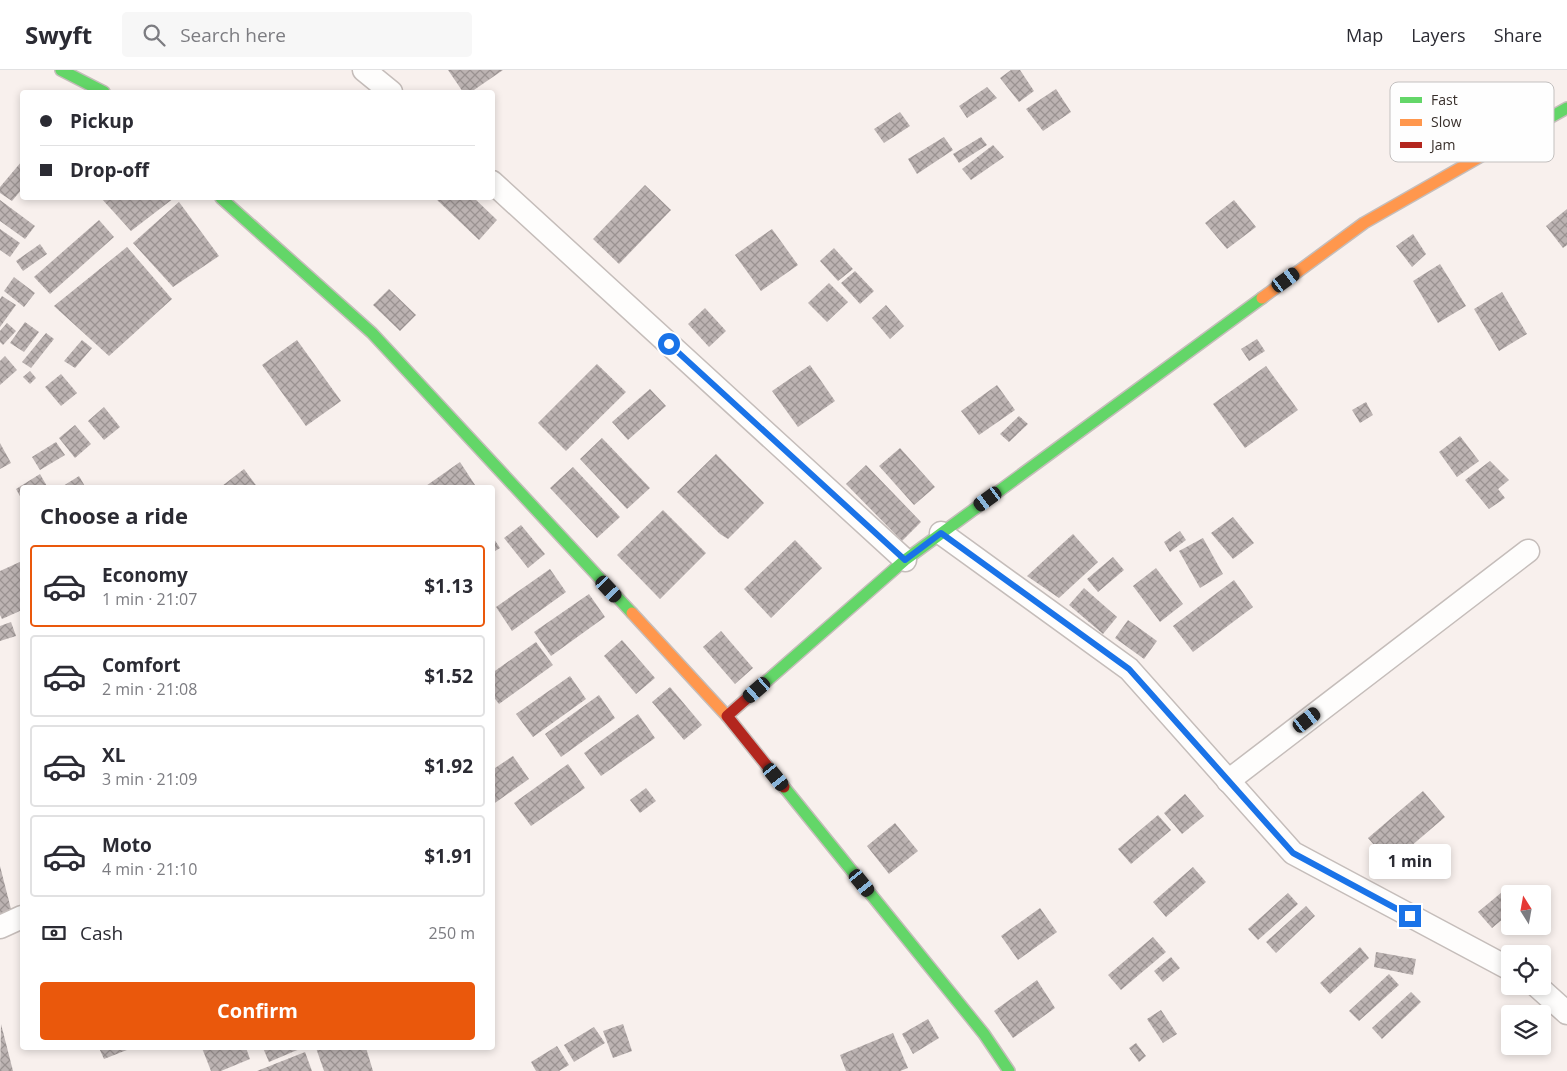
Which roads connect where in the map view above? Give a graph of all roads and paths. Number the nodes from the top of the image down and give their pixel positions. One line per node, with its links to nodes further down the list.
1 (61, 70): 3 (main road)
2 (364, 70): 4 (street)
3 (100, 90)
4 (389, 90)
5 (1567, 108): 6 (main road)
6 (1554, 115)
7 (1472, 162): 10 (main road)
8 (495, 185): 12 (street)
9 (223, 200): 13 (main road)
10 (941, 533): 12 (main road); 14 (street)
11 (1528, 551): 14 (street)
12 (905, 560): 13 (main road)
13 (727, 716): 20 (main road)
14 (1228, 781): 17 (street)
15 (20, 918): 16 (street)
16 (0, 927)
17 (1501, 964)
18 (1547, 995): 19 (street)
19 (1567, 1014)
20 (1009, 1071)

